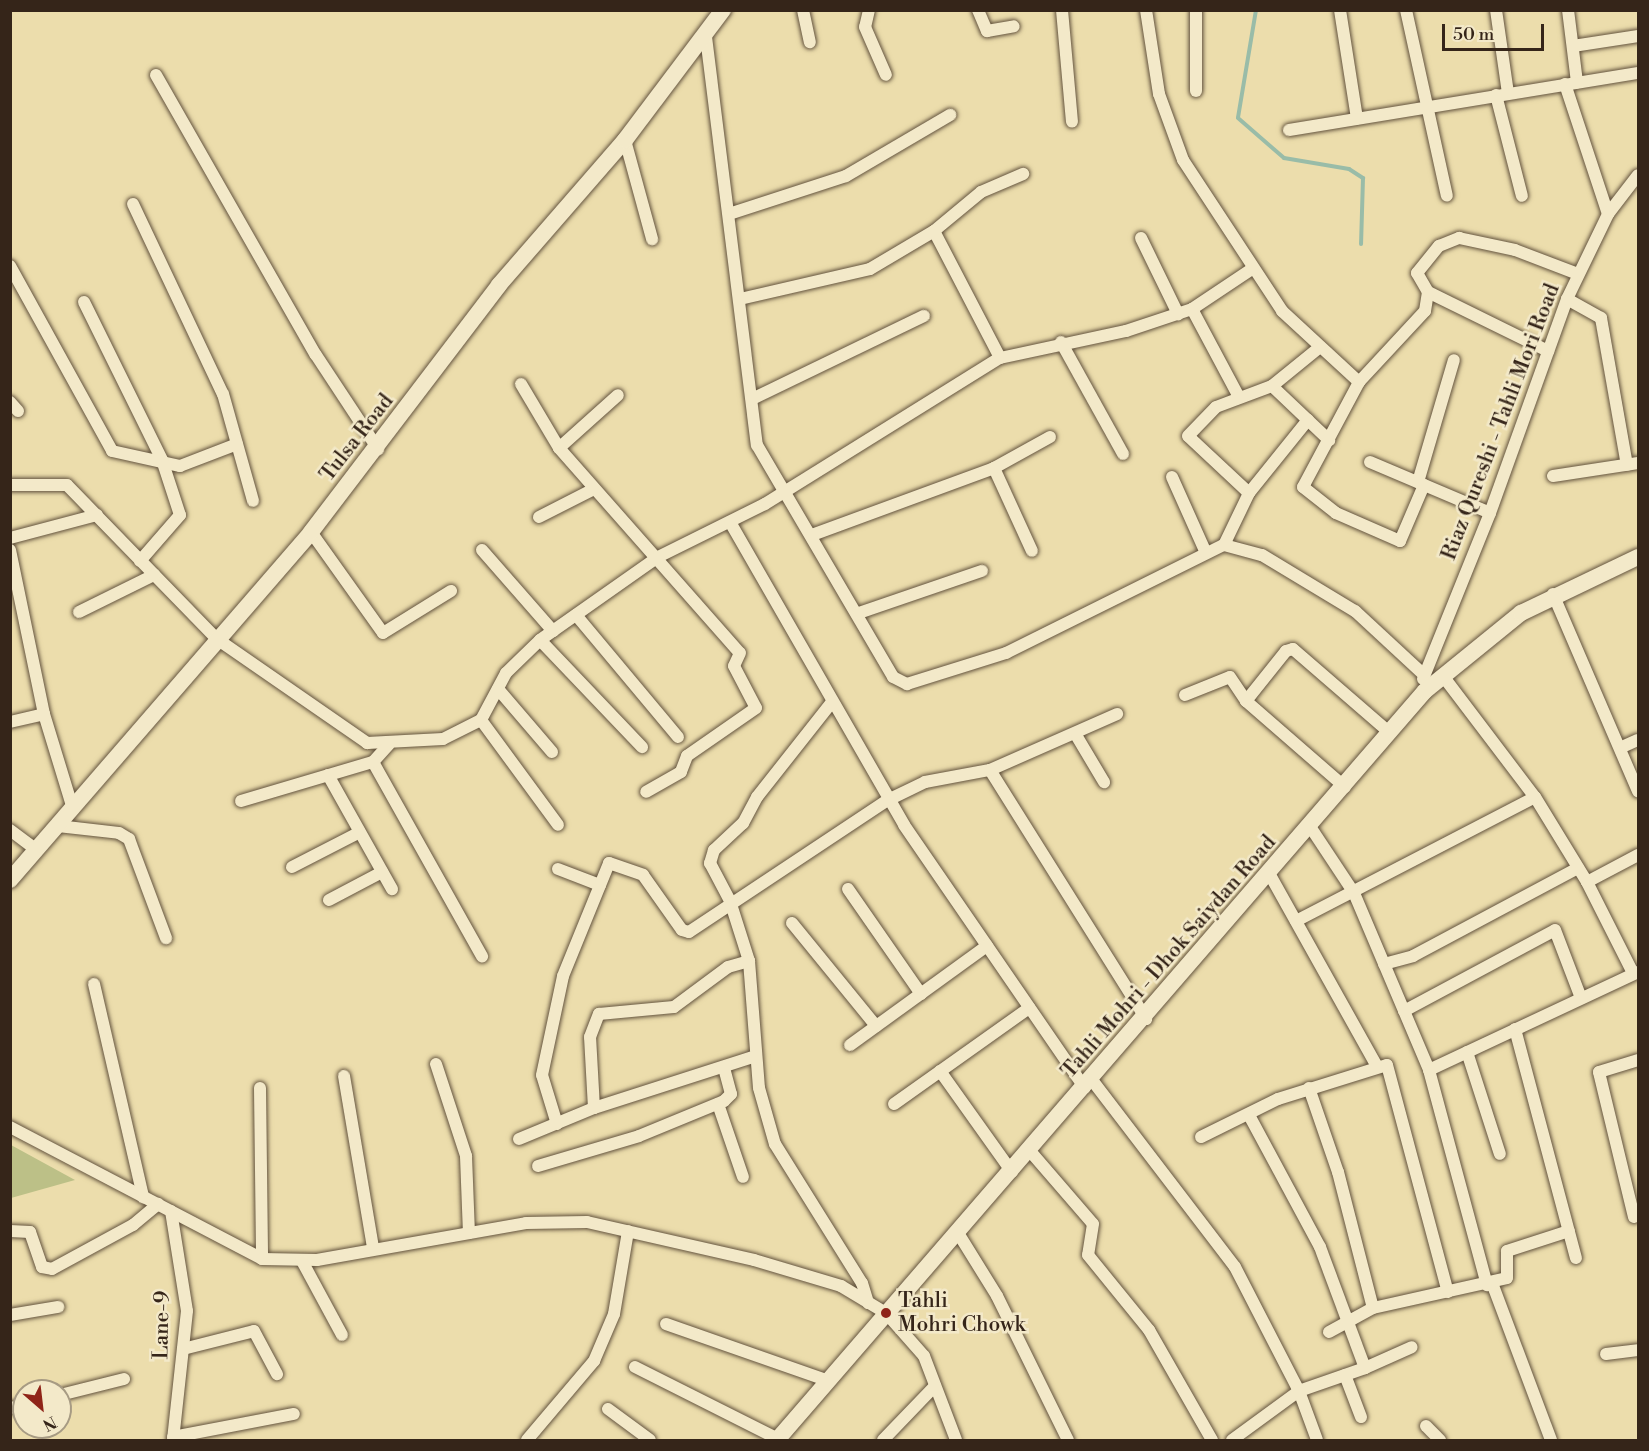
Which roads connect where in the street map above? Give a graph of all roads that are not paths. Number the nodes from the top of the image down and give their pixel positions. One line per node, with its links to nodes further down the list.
1 (723, 10): 14 (street, Tulsa Road)
2 (803, 10): 15 (street)
3 (869, 10): 19 (street)
4 (978, 10): 12 (street)
5 (1062, 10): 26 (street)
6 (1146, 10): 40 (street)
7 (1196, 10): 21 (street)
8 (1341, 10): 25 (street)
9 (1406, 10): 23 (street)
10 (1496, 10): 22 (street)
11 (1568, 10): 16 (street)
12 (1014, 26)
13 (1638, 36): 16 (street)
14 (706, 37): 28 (street, Tulsa Road); 34 (street)
15 (810, 42)
16 (1573, 46): 20 (street)
17 (1638, 74): 20 (street)
18 (156, 75): 65 (street)
19 (886, 75)
20 (1571, 83): 22 (street); 35 (street)
21 (1196, 91)
22 (1502, 94): 23 (street); 32 (street)
23 (1428, 107): 25 (street); 31 (street)
24 (950, 115): 34 (street)
25 (1357, 118): 27 (street)
26 (1072, 122)
27 (1289, 130)
28 (625, 140): 38 (street); 65 (street, Tulsa Road)
29 (1023, 174): 36 (street)
30 (1638, 176): 35 (street, Riaz Qureshi - Tahli Mori Road)
31 (1447, 196)
32 (1522, 196)
33 (133, 204): 63 (street)
34 (729, 214): 43 (street)
35 (1608, 214): 41 (street, Riaz Qureshi - Tahli Mori Road)
36 (934, 231): 43 (street); 52 (street)
37 (1141, 238): 47 (street)
38 (652, 239)
39 (10, 266): 67 (street)
40 (1252, 269): 46 (street); 50 (street)
41 (1578, 274): 42 (street); 44 (street, Riaz Qureshi - Tahli Mori Road)
42 (1428, 292): 51 (street); 54 (street)
43 (740, 299): 59 (street)
44 (1567, 299): 51 (street, Riaz Qureshi - Tahli Mori Road); 69 (street)
45 (84, 302): 67 (street)
46 (1192, 309): 47 (street); 58 (street)
47 (1178, 314): 49 (street)
48 (924, 316): 59 (street)
49 (1061, 342): 52 (street); 66 (street)
50 (1320, 347): 54 (street); 56 (street)
51 (1548, 351): 79 (street, Riaz Qureshi - Tahli Mori Road)
52 (1000, 358): 76 (street)
53 (1454, 360): 73 (street)
54 (1359, 382): 62 (street)
55 (521, 384): 64 (street)
56 (1272, 386): 58 (street); 60 (street)
57 (618, 395): 64 (street)
58 (1239, 397): 77 (street)
59 (752, 399): 76 (street)
60 (1308, 420): 62 (street); 77 (street)
61 (1050, 437): 70 (street)
62 (1329, 440): 73 (street)
63 (237, 444): 67 (street); 78 (street)
64 (559, 448): 75 (street)
65 (378, 449): 83 (street, Tulsa Road)
66 (1123, 454)
67 (162, 460): 93 (street)
68 (1370, 462): 73 (street)
69 (1633, 464): 71 (street)
70 (994, 468): 84 (street); 89 (street)
71 (1553, 476)
72 (1172, 477): 90 (street)
73 (1421, 484): 79 (street)
74 (10, 485): 80 (street)
75 (594, 489): 81 (street); 91 (street)
76 (784, 493): 82 (street); 84 (street)
77 (1249, 494): 86 (street)
78 (254, 501)
79 (1490, 513): 104 (street, Riaz Qureshi - Tahli Mori Road)
80 (97, 515): 85 (street); 93 (street)
81 (539, 517)
82 (730, 522): 91 (street); 110 (street)
83 (311, 532): 96 (street); 102 (street, Tulsa Road)
84 (812, 535): 99 (street)
85 (10, 538)
86 (1224, 545): 90 (street); 104 (street)
87 (10, 550): 111 (street)
88 (482, 550): 101 (street)
89 (1032, 551)
90 (1206, 553): 99 (street)
91 (658, 557): 100 (street); 129 (street)
92 (1638, 557): 97 (street, Tahli Mohri - Dhok Saiydan Road)
93 (140, 561): 95 (street)
94 (982, 571): 99 (street)
95 (154, 575): 98 (street); 102 (street)
96 (451, 591)
97 (1553, 594): 105 (street, Tahli Mohri - Dhok Saiydan Road); 121 (street)
98 (79, 612)
99 (859, 613)
100 (576, 615): 101 (street); 117 (street)
101 (553, 631): 103 (street)
102 (218, 639): 119 (street); 133 (street, Tulsa Road)
103 (540, 640): 106 (street); 120 (street)
104 (1422, 673): 107 (street)
105 (1443, 676): 107 (street, Tahli Mohri - Dhok Saiydan Road); 130 (street)
106 (498, 688): 113 (street); 122 (street)
107 (1425, 691): 115 (street, Tahli Mohri - Dhok Saiydan Road)
108 (1185, 695): 109 (street)
109 (1246, 701): 115 (street); 127 (street)
110 (832, 702): 131 (street); 153 (street)
111 (44, 714): 114 (street); 133 (street)
112 (1117, 714): 116 (street)
113 (481, 720): 119 (street); 134 (street)
114 (10, 722)
115 (1390, 733): 127 (street, Tahli Mohri - Dhok Saiydan Road)
116 (1076, 735): 124 (street); 126 (street)
117 (678, 737)
118 (1638, 740): 121 (street)
119 (389, 744): 123 (street)
120 (642, 747)
121 (1622, 747): 128 (street)
122 (552, 752)
123 (373, 762): 125 (street); 158 (street)
124 (990, 770): 131 (street); 167 (street)
125 (328, 775): 132 (street); 138 (street)
126 (1104, 782)
127 (1345, 787): 136 (street, Tahli Mohri - Dhok Saiydan Road)
128 (1638, 791)
129 (646, 792)
130 (1535, 797): 142 (street); 151 (street)
131 (888, 800): 153 (street); 157 (street)
132 (241, 801)
133 (73, 809): 135 (street, Tulsa Road)
134 (558, 825)
135 (58, 826): 139 (street, Tulsa Road); 156 (street)
136 (1311, 828): 145 (street, Tahli Mohri - Dhok Saiydan Road); 151 (street)
137 (10, 830): 139 (street)
138 (360, 832): 141 (street); 144 (street)
139 (35, 849): 146 (street, Tulsa Road)
140 (1638, 855): 147 (street)
141 (292, 867)
142 (1578, 868): 147 (street); 160 (street)
143 (558, 869): 148 (street)
144 (382, 872): 149 (street); 152 (street)
145 (1270, 875): 154 (street); 167 (street, Tahli Mohri - Dhok Saiydan Road)
146 (10, 880)
147 (1587, 882): 161 (street)
148 (600, 885): 153 (street); 187 (street)
149 (392, 889)
150 (848, 889): 163 (street)
151 (1354, 892): 154 (street); 160 (street)
152 (329, 900)
153 (730, 901): 159 (street)
154 (1296, 921): 175 (street)
155 (792, 922): 168 (street)
156 (166, 938)
157 (987, 946): 163 (street); 165 (street)
158 (482, 956)
159 (750, 961): 172 (street); 185 (street)
160 (1384, 964): 166 (street)
161 (1636, 972): 164 (street)
162 (94, 984): 196 (street)
163 (921, 994): 168 (street)
164 (1581, 998): 166 (street); 169 (street)
165 (1029, 1008): 178 (street); 180 (street)
166 (1404, 1011): 177 (street)
167 (1146, 1019): 180 (street, Tahli Mohri - Dhok Saiydan Road)
168 (876, 1026): 170 (street)
169 (1515, 1029): 171 (street); 201 (street)
170 (850, 1045)
171 (1467, 1052): 177 (street); 192 (street)
172 (756, 1056): 176 (street); 211 (street)
173 (1638, 1060): 199 (street)
174 (436, 1064): 203 (street)
175 (1376, 1065): 182 (street); 210 (street)
176 (724, 1067): 183 (street); 185 (street)
177 (1429, 1070): 209 (street)
178 (940, 1071): 184 (street); 194 (street)
179 (344, 1076): 205 (street)
180 (1089, 1084): 191 (street, Tahli Mohri - Dhok Saiydan Road); 231 (street)
181 (260, 1088): 207 (street)
182 (1309, 1088): 186 (street); 213 (street)
183 (718, 1104): 193 (street); 195 (street)
184 (894, 1104)
185 (594, 1108): 187 (street)
186 (1249, 1115): 189 (street); 216 (street)
187 (557, 1124): 190 (street)
188 (10, 1126): 196 (street)
189 (1201, 1137)
190 (519, 1139)
191 (1030, 1151): 194 (street, Tahli Mohri - Dhok Saiydan Road); 244 (street)
192 (1500, 1154)
193 (538, 1166)
194 (1012, 1172): 204 (street, Tahli Mohri - Dhok Saiydan Road)
195 (743, 1177)
196 (144, 1197): 197 (street)
197 (158, 1204): 198 (street); 202 (street)
198 (171, 1211): 207 (street); 221 (street, Lane-9)
199 (1634, 1217)
200 (628, 1230): 203 (street); 211 (street); 238 (street)
201 (1569, 1231): 206 (street); 209 (street)
202 (10, 1232)
203 (469, 1233): 205 (street)
204 (958, 1233): 214 (street, Tahli Mohri - Dhok Saiydan Road); 243 (street)
205 (373, 1248): 208 (street)
206 (1576, 1258)
207 (262, 1259): 208 (street)
208 (302, 1261): 219 (street)
209 (1489, 1284): 210 (street); 248 (street)
210 (1448, 1292): 213 (street)
211 (868, 1303): 214 (street)
212 (58, 1307): 215 (street)
213 (1372, 1308): 216 (street)
214 (886, 1313): 229 (street, Tahli Mohri - Dhok Saiydan Road); 230 (street)
215 (10, 1315)
216 (1347, 1322): 218 (street); 225 (street)
217 (666, 1324): 229 (street)
218 (1329, 1332)
219 (342, 1335)
220 (1412, 1347): 225 (street)
221 (183, 1349): 226 (street); 237 (street, Lane-9)
222 (1638, 1350): 223 (street)
223 (1605, 1354)
224 (635, 1367): 240 (street)
225 (1365, 1368): 227 (street)
226 (277, 1374)
227 (1345, 1375): 231 (street); 235 (street)
228 (124, 1379): 232 (street)
229 (829, 1381): 240 (street, Tahli Mohri - Dhok Saiydan Road)
230 (935, 1386): 241 (street); 242 (street)
231 (1299, 1391): 245 (street); 246 (street)
232 (72, 1392)
233 (608, 1409): 239 (street)
234 (294, 1413): 237 (street)
235 (1361, 1417)
236 (1426, 1426): 247 (street)
237 (173, 1439)
238 (527, 1440)
239 (650, 1440)
240 (778, 1440)
241 (883, 1440)
242 (956, 1440)
243 (1068, 1440)
244 (1212, 1440)
245 (1232, 1440)
246 (1317, 1440)
247 (1440, 1440)
248 (1551, 1440)

